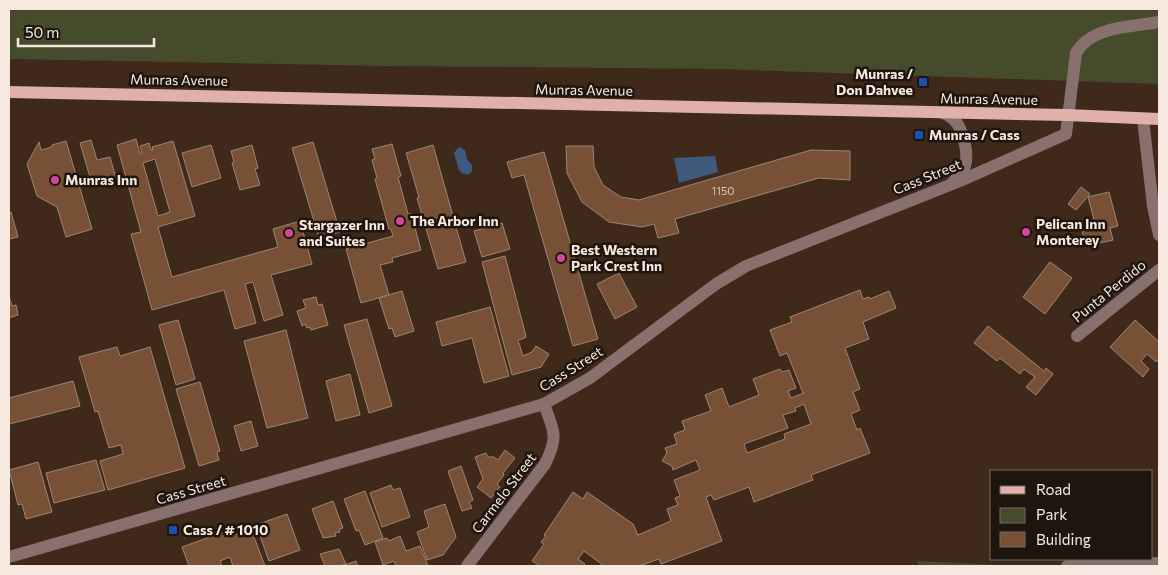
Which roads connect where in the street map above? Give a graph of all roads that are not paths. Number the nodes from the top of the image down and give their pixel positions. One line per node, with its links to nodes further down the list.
1 (1159, 22): 4 (street)
2 (9, 92): 3 (main road, Munras Avenue)
3 (943, 113): 4 (main road, Munras Avenue); 7 (street)
4 (1067, 115): 5 (main road, Munras Avenue); 7 (street, Cass Street)
5 (1143, 119): 6 (main road, Munras Avenue); 8 (street)
6 (1159, 119)
7 (950, 185): 11 (street, Cass Street)
8 (1159, 235)
9 (1159, 270): 10 (street, Punta Perdido)
10 (1077, 336)
11 (544, 404): 12 (street, Cass Street); 14 (street, Carmelo Street)
12 (9, 557)
13 (1159, 564): 15 (street)
14 (467, 566)
15 (1066, 566)

